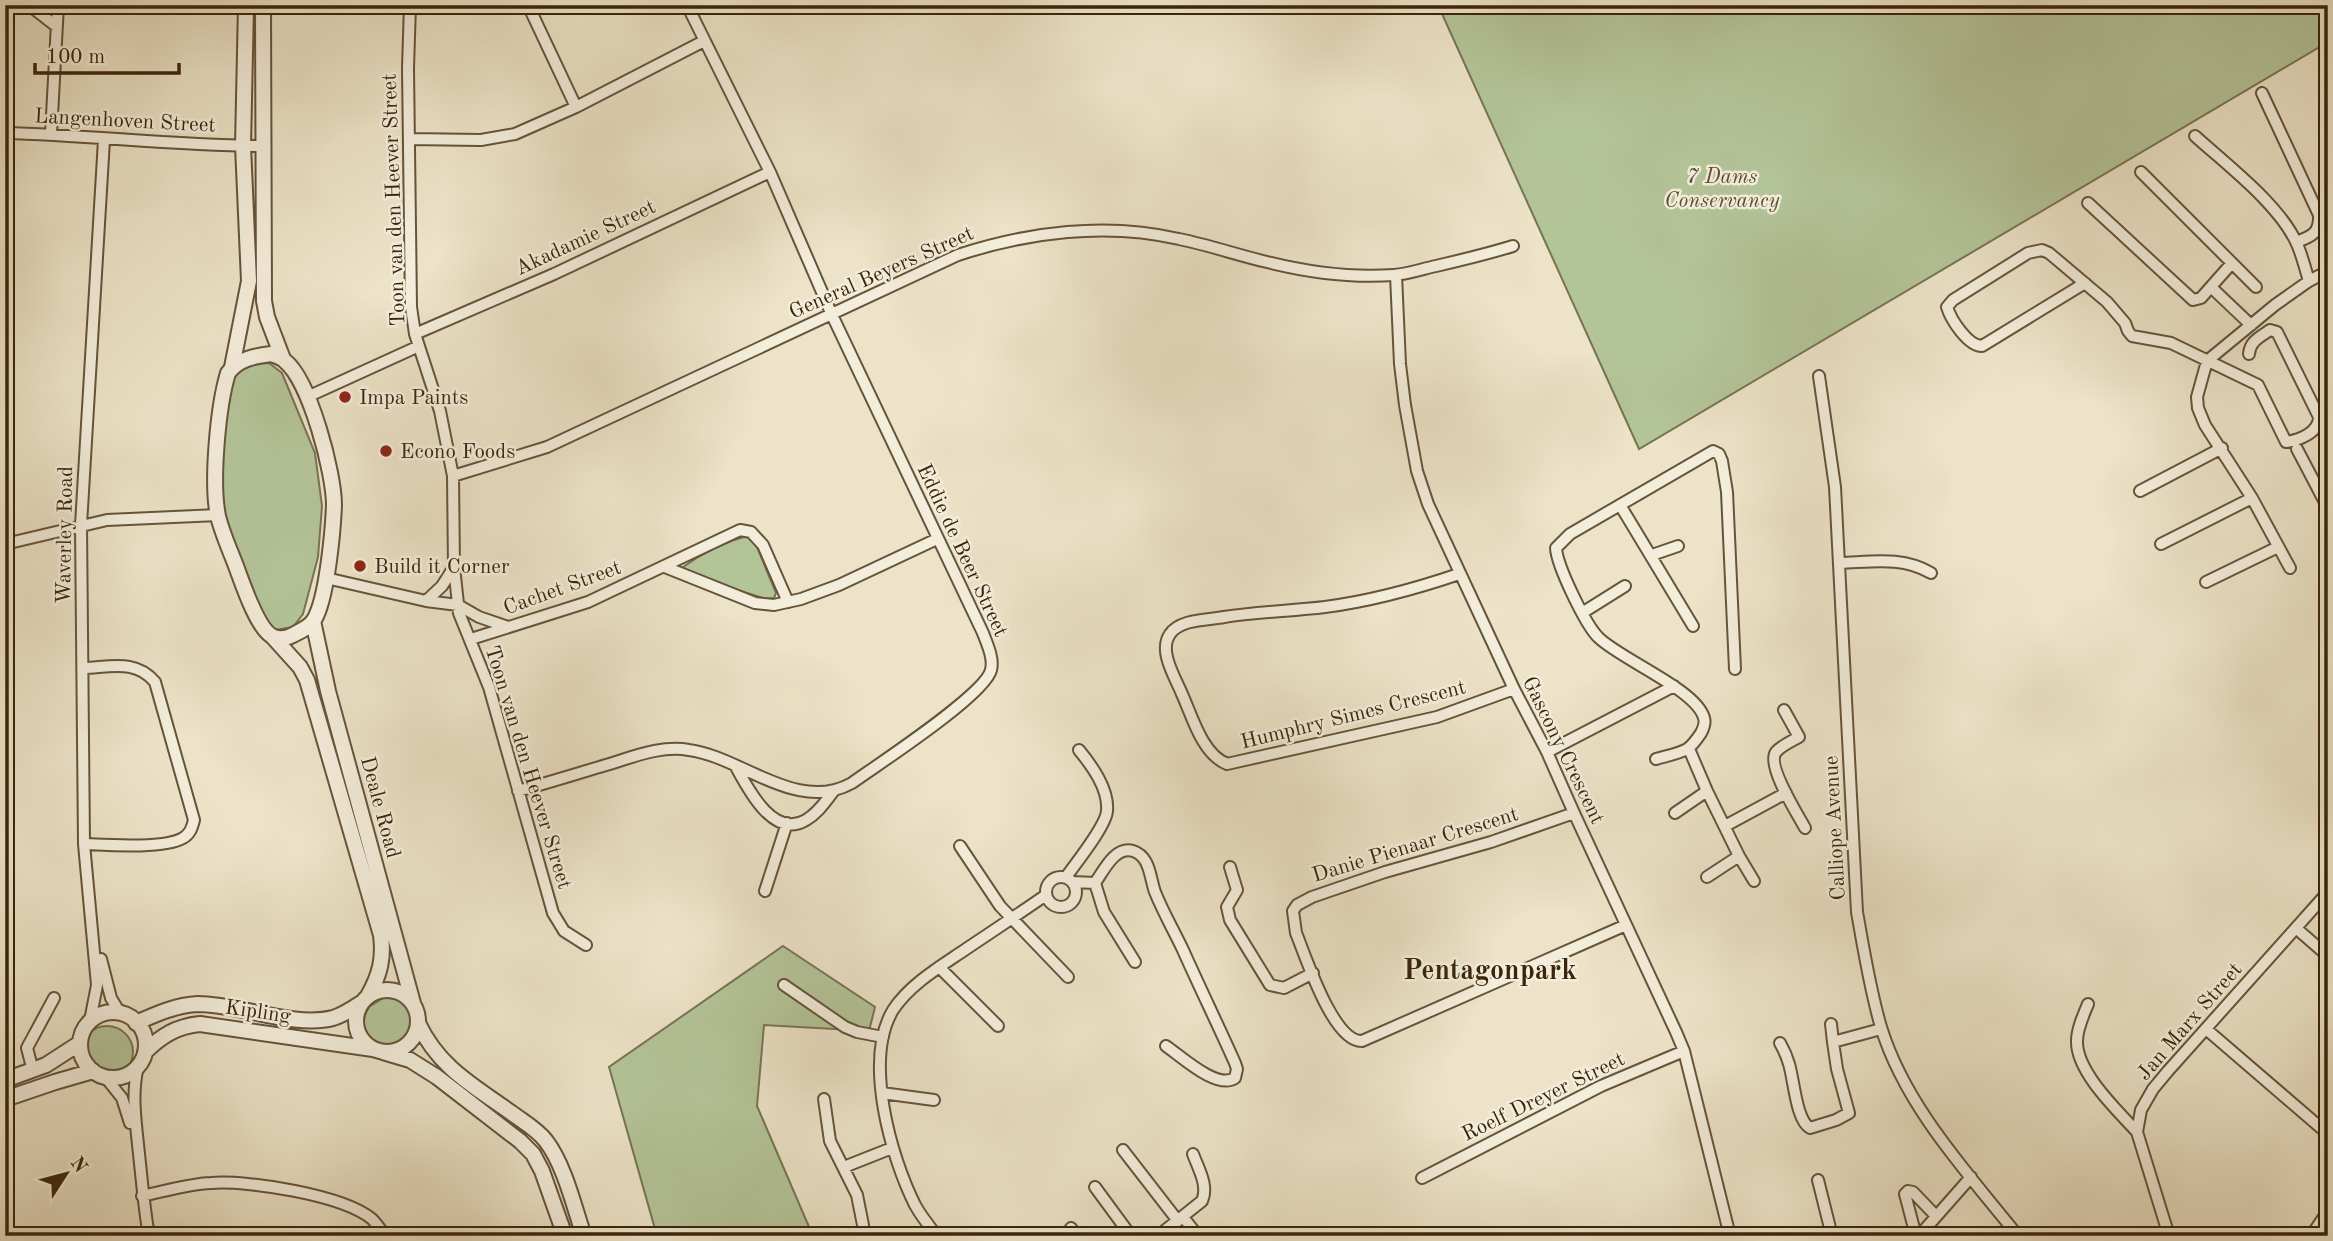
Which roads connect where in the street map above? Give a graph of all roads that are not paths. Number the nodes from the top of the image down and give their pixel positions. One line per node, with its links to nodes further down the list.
1 (29, 5): 8 (street)
2 (58, 5): 8 (street)
3 (246, 5): 17 (street, Deale Road)
4 (263, 5): 18 (street, Deale Road)
5 (410, 5): 15 (street, Toon van den Heever Street)
6 (528, 5): 11 (street)
7 (687, 5): 9 (street, Eddie de Beer Street)
8 (56, 26): 13 (street)
9 (704, 41): 11 (street); 19 (street, Eddie de Beer Street)
10 (2262, 93): 22 (street)
11 (576, 107): 15 (street)
12 (5, 133): 13 (street, Langenhoven Street)
13 (51, 134): 16 (street, Langenhoven Street)
14 (2195, 136): 22 (street)
15 (409, 139): 33 (street, Toon van den Heever Street)
16 (104, 140): 17 (street, Langenhoven Street); 49 (street, Waverley Road)
17 (243, 146): 18 (street, Langenhoven Street); 38 (street, Deale Road)
18 (263, 146): 36 (street, Deale Road)
19 (770, 172): 31 (street, Eddie de Beer Street); 33 (street, Akadamie Street)
20 (2141, 172): 24 (street)
21 (2088, 203): 29 (street)
22 (2296, 242): 27 (street)
23 (1513, 246): 26 (street, General Beyers Street)
24 (2232, 263): 29 (street); 30 (street)
25 (2328, 271): 27 (street)
26 (1396, 275): 31 (street, General Beyers Street); 60 (street, Gascony Crescent)
27 (2309, 281): 32 (street)
28 (2085, 283): 28 (street); 37 (street)
29 (2211, 287): 32 (street)
30 (2256, 287)
31 (832, 315): 43 (street, General Beyers Street); 50 (street, Eddie de Beer Street)
32 (2251, 325): 37 (street)
33 (415, 334): 34 (street, Toon van den Heever Street)
34 (419, 346): 40 (street); 43 (street, Toon van den Heever Street)
35 (2249, 354): 37 (street)
36 (283, 359): 38 (street); 40 (street, Deale Road)
37 (2207, 361): 41 (street)
38 (232, 367): 48 (street, Deale Road)
39 (1819, 376): 56 (street, Calliope Avenue)
40 (307, 397): 62 (street, Deale Road)
41 (2221, 448): 44 (street); 45 (street)
42 (2297, 449): 47 (street)
43 (453, 476): 57 (street, Toon van den Heever Street)
44 (2140, 491)
45 (2252, 498): 52 (street); 54 (street)
46 (1620, 505): 55 (street); 68 (street); 75 (street)
47 (2328, 508)
48 (218, 515): 49 (street); 72 (street, Deale Road)
49 (81, 525): 51 (street); 74 (street, Waverley Road)
50 (937, 539): 66 (street); 88 (street, Eddie de Beer Street)
51 (5, 544)
52 (2161, 544)
53 (1678, 546): 55 (street)
54 (2278, 547): 59 (street); 63 (street)
55 (1652, 555): 70 (street)
56 (1840, 563): 61 (street); 127 (street, Calliope Avenue)
57 (454, 566): 65 (street); 67 (street, Toon van den Heever Street)
58 (665, 567): 66 (street); 66 (street, Cachet Street); 71 (street, Cachet Street)
59 (2290, 568)
60 (1459, 573): 77 (street, Gascony Crescent); 77 (street, Humphry Simes Crescent)
61 (1931, 573)
62 (326, 578): 65 (street); 69 (street, Deale Road)
63 (2206, 582)
64 (1625, 586): 68 (street)
65 (426, 601): 67 (street)
66 (788, 602)
67 (458, 605): 71 (street); 73 (street, Toon van den Heever Street)
68 (1582, 613): 76 (street)
69 (313, 621): 72 (street); 119 (street, Deale Road)
70 (1693, 626)
71 (508, 627): 73 (street, Cachet Street)
72 (272, 636): 118 (street, Deale Road)
73 (471, 639): 86 (street, Toon van den Heever Street)
74 (83, 668): 95 (street, Waverley Road); 95 (street)
75 (1735, 669)
76 (1674, 686): 81 (street); 83 (street)
77 (1514, 689): 83 (street, Gascony Crescent)
78 (1784, 710): 79 (street)
79 (1799, 737): 80 (street); 89 (street)
80 (1806, 747)
81 (1689, 749): 84 (street); 87 (street)
82 (1079, 750): 100 (street)
83 (1547, 752): 90 (street, Gascony Crescent)
84 (1656, 759)
85 (735, 765): 86 (street); 88 (street); 92 (street)
86 (518, 791): 110 (street, Toon van den Heever Street)
87 (1707, 791): 91 (street); 93 (street)
88 (833, 792): 92 (street)
89 (1786, 793): 93 (street); 94 (street)
90 (1574, 813): 107 (street, Gascony Crescent); 114 (street, Danie Pienaar Crescent)
91 (1675, 813)
92 (787, 823): 103 (street)
93 (1725, 826): 97 (street)
94 (1805, 828)
95 (84, 844): 109 (street, Waverley Road)
96 (960, 846): 106 (street)
97 (1739, 856): 99 (street); 101 (street)
98 (1230, 867): 114 (street)
99 (1707, 877)
100 (1070, 880): 102 (street); 105 (street); 105 (street)
101 (1754, 881)
102 (1095, 883): 112 (street); 133 (street)
103 (765, 891)
104 (2328, 892): 108 (street, Jan Marx Street)
105 (1046, 895): 106 (street)
106 (1012, 918): 113 (street); 115 (street)
107 (1626, 925): 114 (street, Danie Pienaar Crescent); 135 (street, Gascony Crescent)
108 (2297, 929): 111 (street); 128 (street, Jan Marx Street)
109 (93, 930): 121 (street, Waverley Road); 122 (street, Waverley Road)
110 (586, 945)
111 (2328, 957)
112 (1135, 962)
113 (939, 967): 126 (street); 129 (street)
114 (1312, 973)
115 (1068, 976)
116 (784, 985): 129 (street)
117 (54, 998): 138 (street)
118 (365, 1000): 119 (street); 123 (street, Kipling); 134 (street)
119 (413, 1003): 124 (street)
120 (2088, 1004): 145 (street)
121 (120, 1013): 122 (street); 123 (street)
122 (90, 1021): 130 (street)
123 (136, 1023): 136 (street)
124 (418, 1023): 134 (street); 164 (street)
125 (1831, 1024): 131 (street)
126 (998, 1026)
127 (1881, 1029): 131 (street); 152 (street, Calliope Avenue)
128 (2206, 1029): 145 (street, Jan Marx Street); 146 (street)
129 (883, 1037): 141 (street)
130 (80, 1042): 138 (street); 139 (street)
131 (1833, 1042): 132 (street)
132 (1780, 1043)
133 (1166, 1046)
134 (378, 1051): 136 (street, Kipling); 163 (street)
135 (1684, 1051): 153 (street, Roelf Dreyer Street); 169 (street, Gascony Crescent)
136 (145, 1052): 137 (street)
137 (138, 1066): 139 (street); 149 (street)
138 (33, 1070): 140 (street)
139 (99, 1074): 143 (street); 149 (street)
140 (5, 1080)
141 (881, 1093): 144 (street); 147 (street)
142 (824, 1098): 151 (street)
143 (5, 1099)
144 (934, 1100)
145 (2137, 1132): 173 (street)
146 (2328, 1134)
147 (892, 1148): 151 (street); 165 (street)
148 (1123, 1150): 159 (street)
149 (139, 1153): 156 (street)
150 (1193, 1154): 159 (street)
151 (844, 1167): 160 (street)
152 (1971, 1177): 158 (street); 172 (street, Calliope Avenue)
153 (1422, 1178)
154 (1818, 1180): 170 (street)
155 (1095, 1187): 166 (street)
156 (142, 1196): 161 (street); 162 (street)
157 (2328, 1211): 174 (street)
158 (1936, 1215): 171 (street); 171 (street)
159 (1180, 1219): 167 (street); 168 (street)
160 (863, 1225)
161 (149, 1236)
162 (386, 1236)
163 (565, 1236)
164 (584, 1236)
165 (937, 1236)
166 (1132, 1236)
167 (1158, 1236)
168 (1198, 1236)
169 (1730, 1236)
170 (1832, 1236)
171 (1918, 1236)
172 (2018, 1236)
173 (2169, 1236)
174 (2311, 1236)

